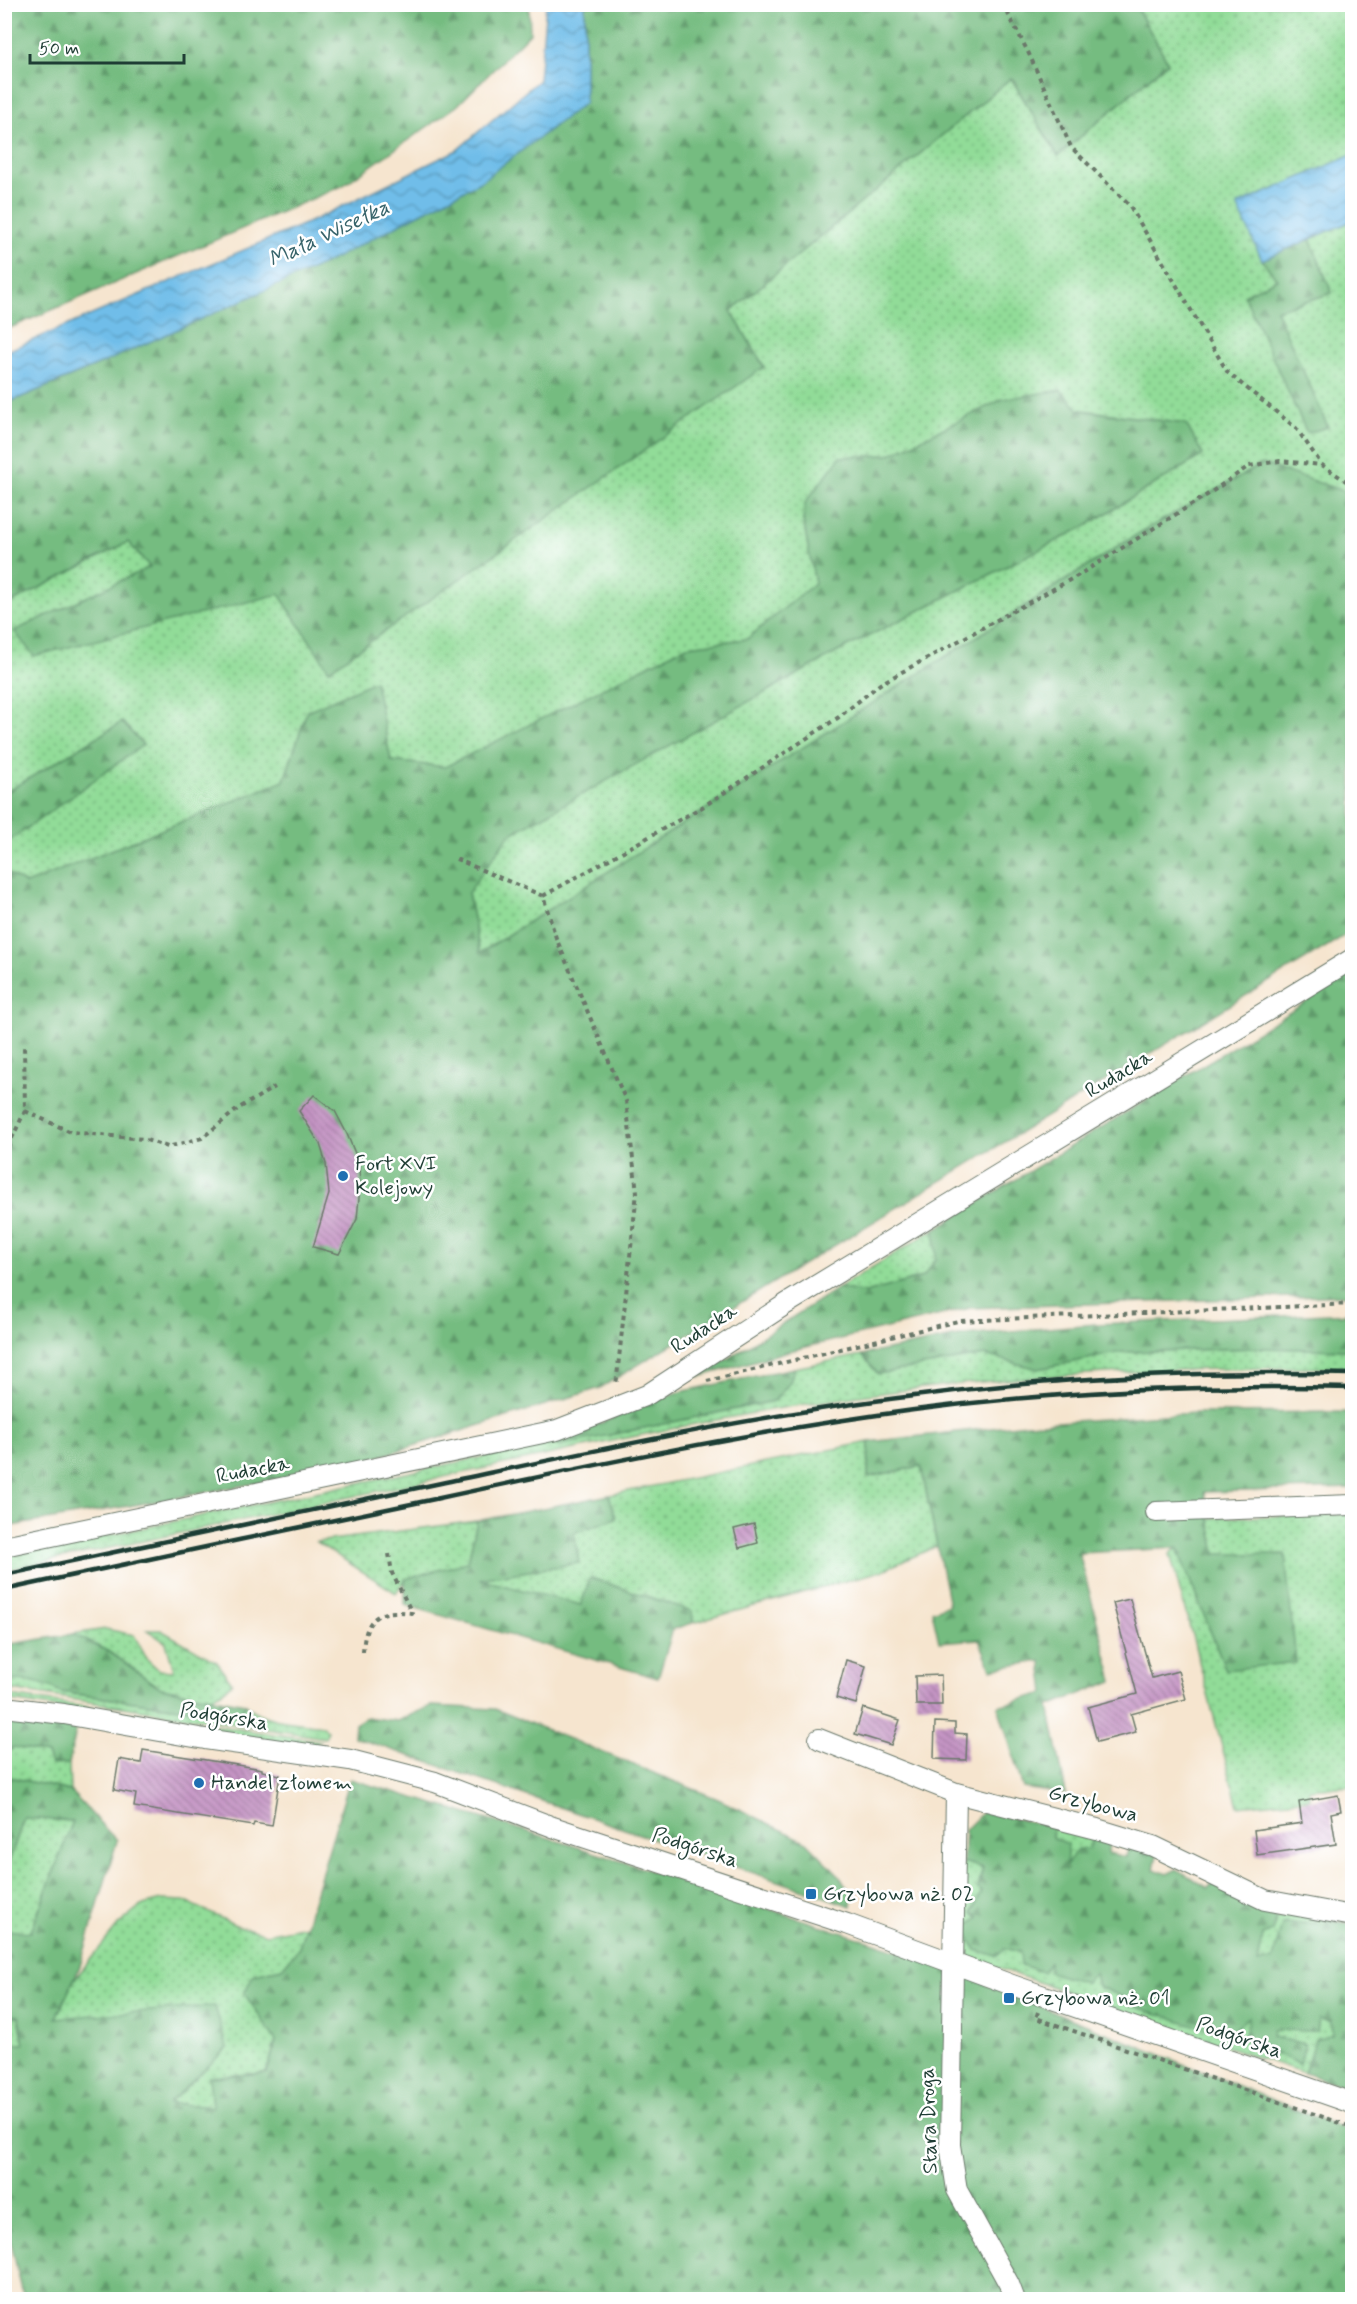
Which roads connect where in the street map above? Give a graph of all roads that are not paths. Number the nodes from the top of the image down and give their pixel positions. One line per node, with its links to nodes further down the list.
1 (1353, 959): 4 (street, Rudacka)
2 (1353, 1505): 3 (street)
3 (1156, 1512)
4 (4, 1546)
5 (4, 1707): 9 (street, Podgórska)
6 (819, 1739): 7 (street, Grzybowa)
7 (956, 1794): 8 (street, Grzybowa); 9 (street, Stara Droga)
8 (1353, 1916)
9 (951, 1963): 10 (street, Podgórska); 11 (street, Stara Droga)
10 (1353, 2103)
11 (1015, 2300)

